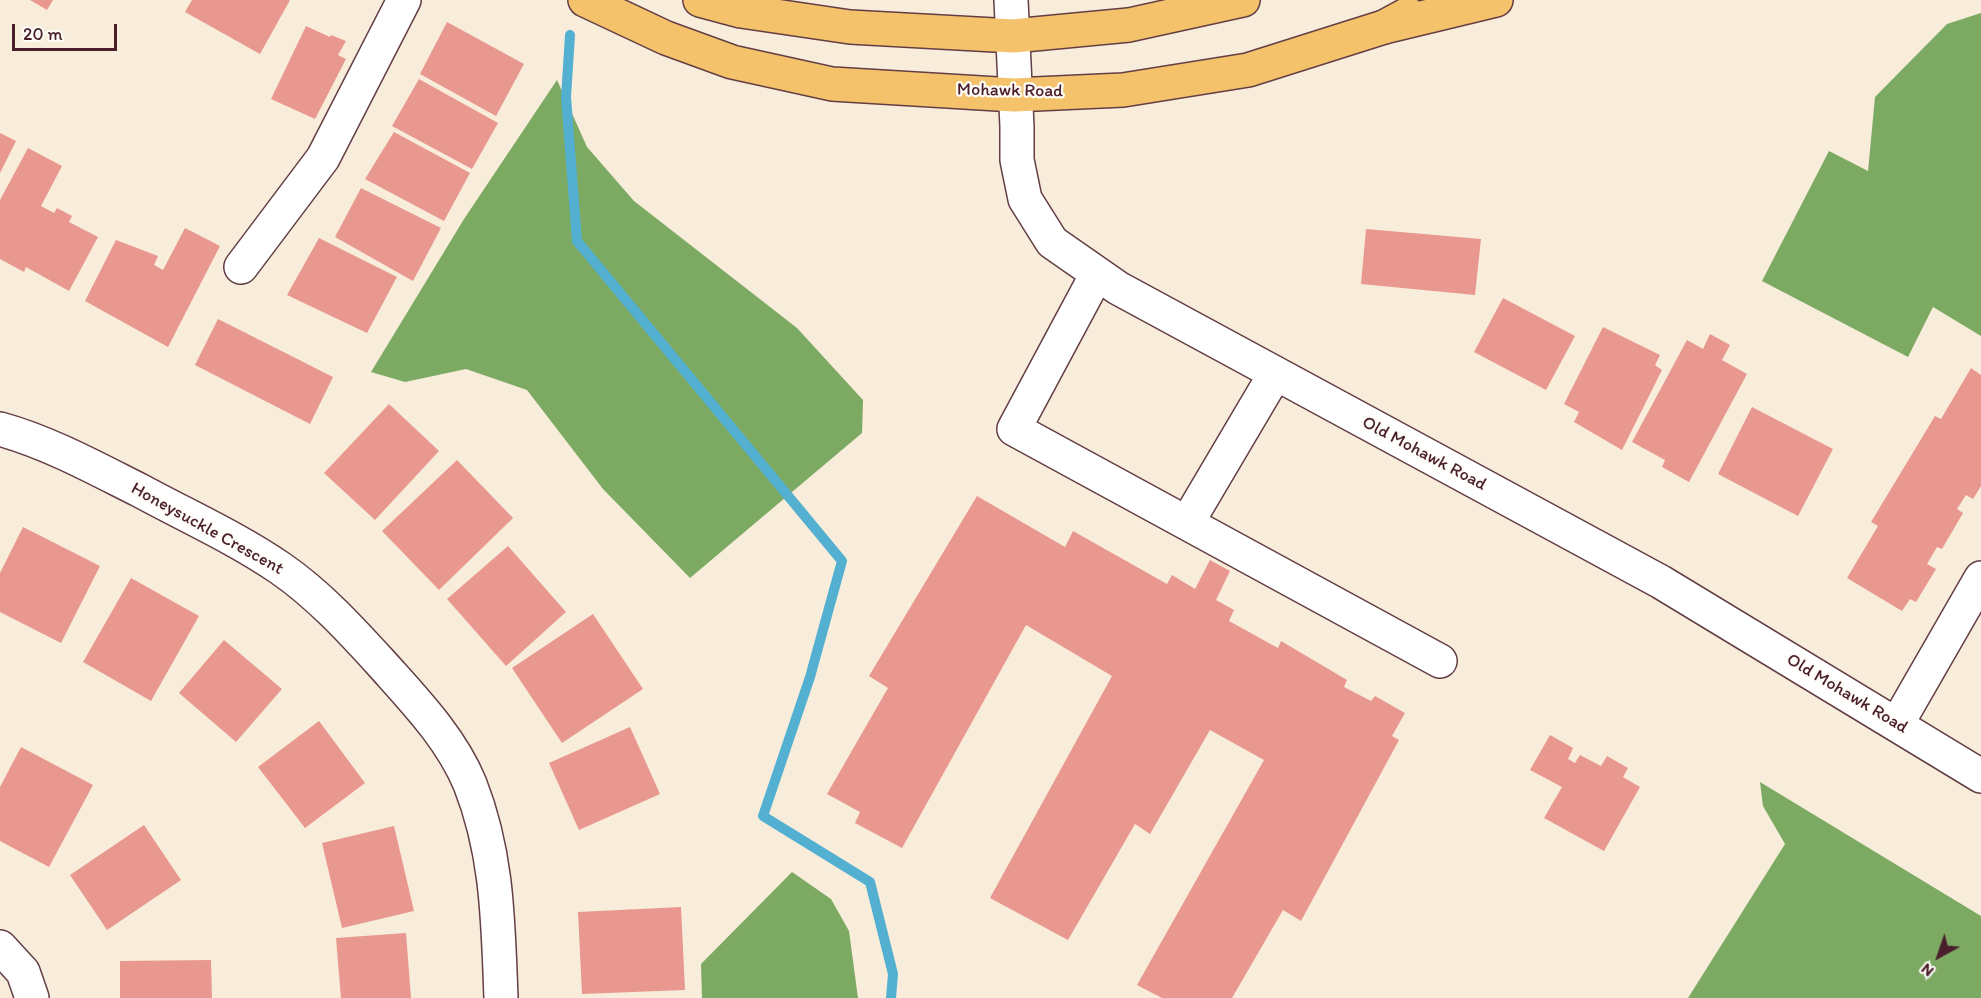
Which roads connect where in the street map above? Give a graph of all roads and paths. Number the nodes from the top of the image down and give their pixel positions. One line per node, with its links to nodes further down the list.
1 (404, 0): 11 (street)
2 (585, 0): 10 (main road, Mohawk Road)
3 (700, 0): 9 (main road)
4 (1011, 0): 9 (street, Old Mohawk Road)
5 (1243, 0): 9 (main road)
6 (1434, 0): 8 (main road, Mohawk Road)
7 (1496, 0): 8 (main road)
8 (1384, 27): 10 (main road, Mohawk Road)
9 (1013, 36): 10 (street, Old Mohawk Road)
10 (1014, 94): 12 (street, Old Mohawk Road)
11 (241, 267)
12 (1098, 274): 13 (street, Old Mohawk Road); 15 (street)
13 (1275, 374): 15 (street); 18 (street, Old Mohawk Road)
14 (0, 429): 22 (street, Honeysuckle Crescent)
15 (1187, 523): 17 (street)
16 (1981, 578): 18 (street)
17 (1440, 661)
18 (1897, 724): 19 (street, Old Mohawk Road)
19 (1981, 776)
20 (0, 947): 21 (street)
21 (32, 998)
22 (501, 998)

